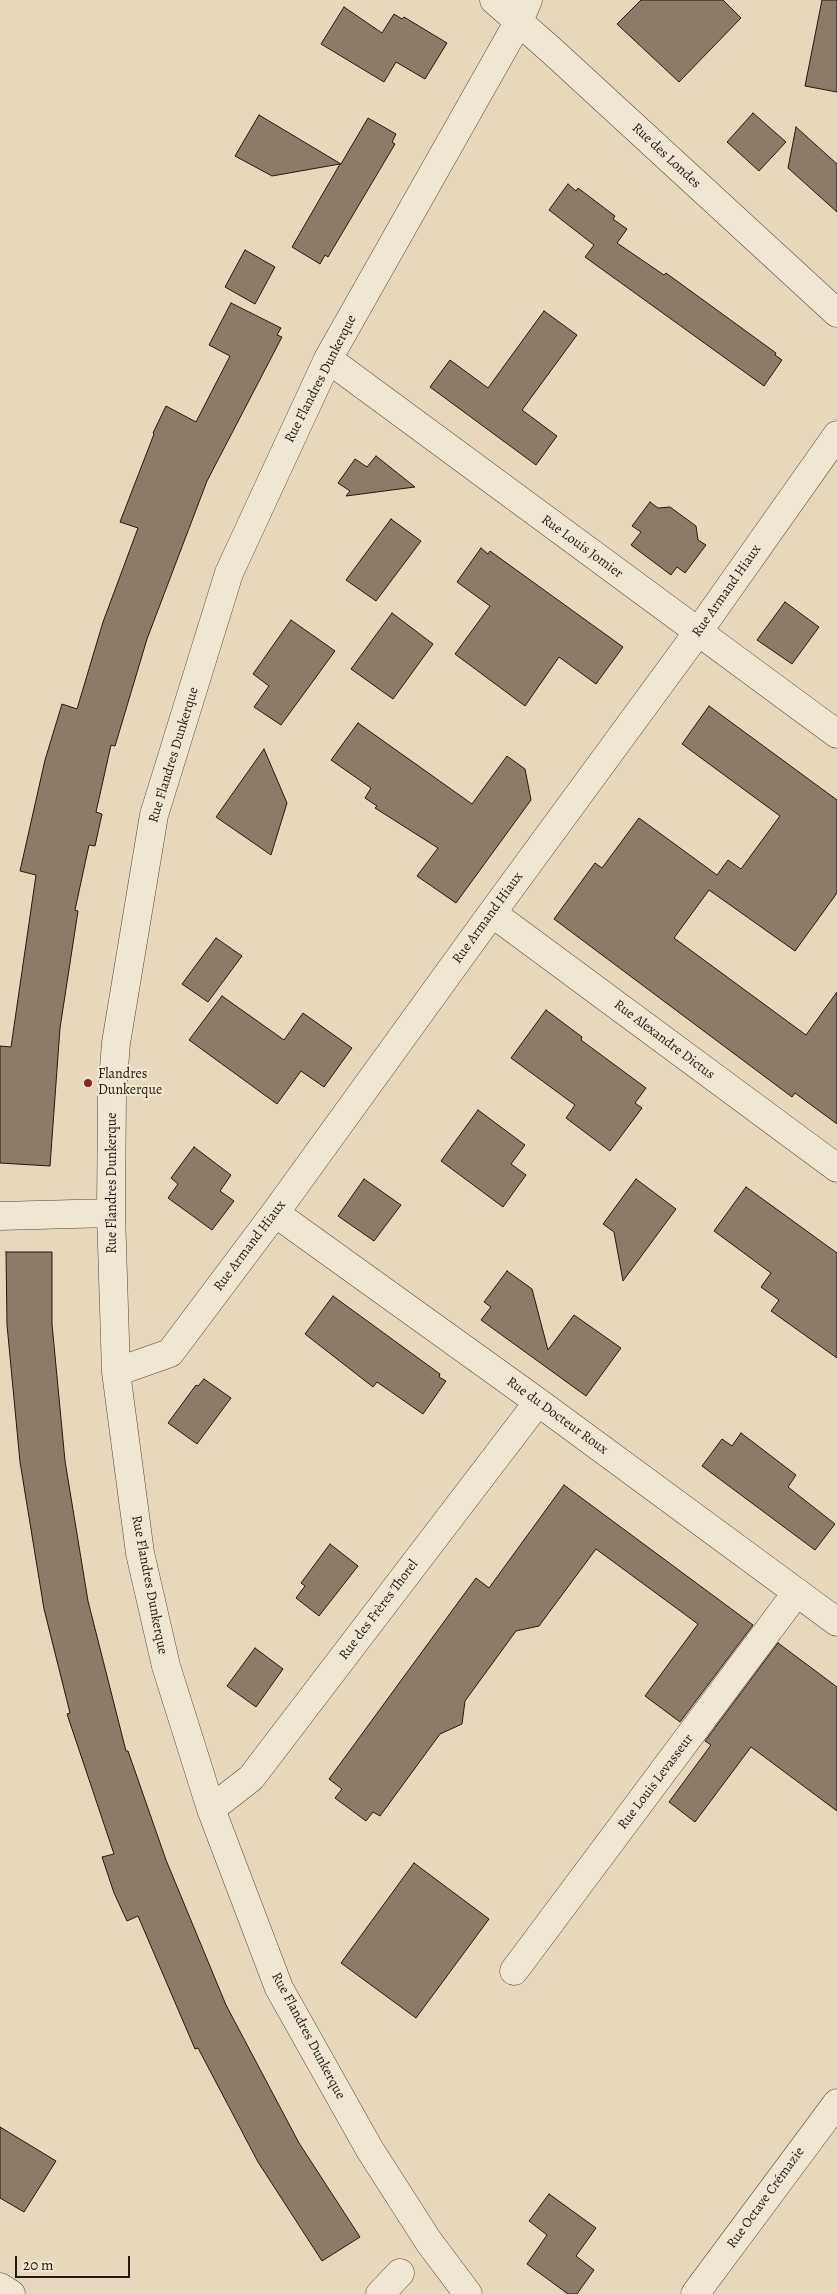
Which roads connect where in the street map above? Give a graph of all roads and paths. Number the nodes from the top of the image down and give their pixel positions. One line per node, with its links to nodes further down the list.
1 (494, 0): 2 (street, Rue des Londes)
2 (524, 10): 3 (street, Rue des Londes); 4 (street, Rue Flandres Dunkerque)
3 (837, 313)
4 (328, 359): 6 (street, Rue Louis Jomier); 10 (street, Rue Flandres Dunkerque)
5 (837, 435): 6 (street, Rue Armand Hiaux)
6 (698, 632): 7 (street, Rue Louis Jomier); 8 (street, Rue Armand Hiaux)
7 (837, 734)
8 (492, 913): 9 (street, Rue Alexandre Dictus); 11 (street, Rue Armand Hiaux)
9 (837, 1168)
10 (112, 1213): 12 (street); 13 (street, Rue Flandres Dunkerque)
11 (275, 1213): 13 (street, Rue Armand Hiaux); 14 (street, Rue du Docteur Roux)
12 (0, 1216)
13 (116, 1372): 17 (street, Rue Flandres Dunkerque)
14 (538, 1402): 15 (street, Rue du Docteur Roux); 17 (street, Rue des Frères Thorel)
15 (797, 1592): 16 (street, Rue du Docteur Roux); 18 (street, Rue Louis Levasseur)
16 (837, 1622)
17 (211, 1809): 24 (street, Rue Flandres Dunkerque)
18 (514, 1971)
19 (836, 2106): 25 (street, Rue Octave Crémazie)
20 (400, 2273): 23 (street)
21 (0, 2287): 22 (street)
22 (11, 2294)
23 (380, 2294)
24 (468, 2294)
25 (696, 2294)

